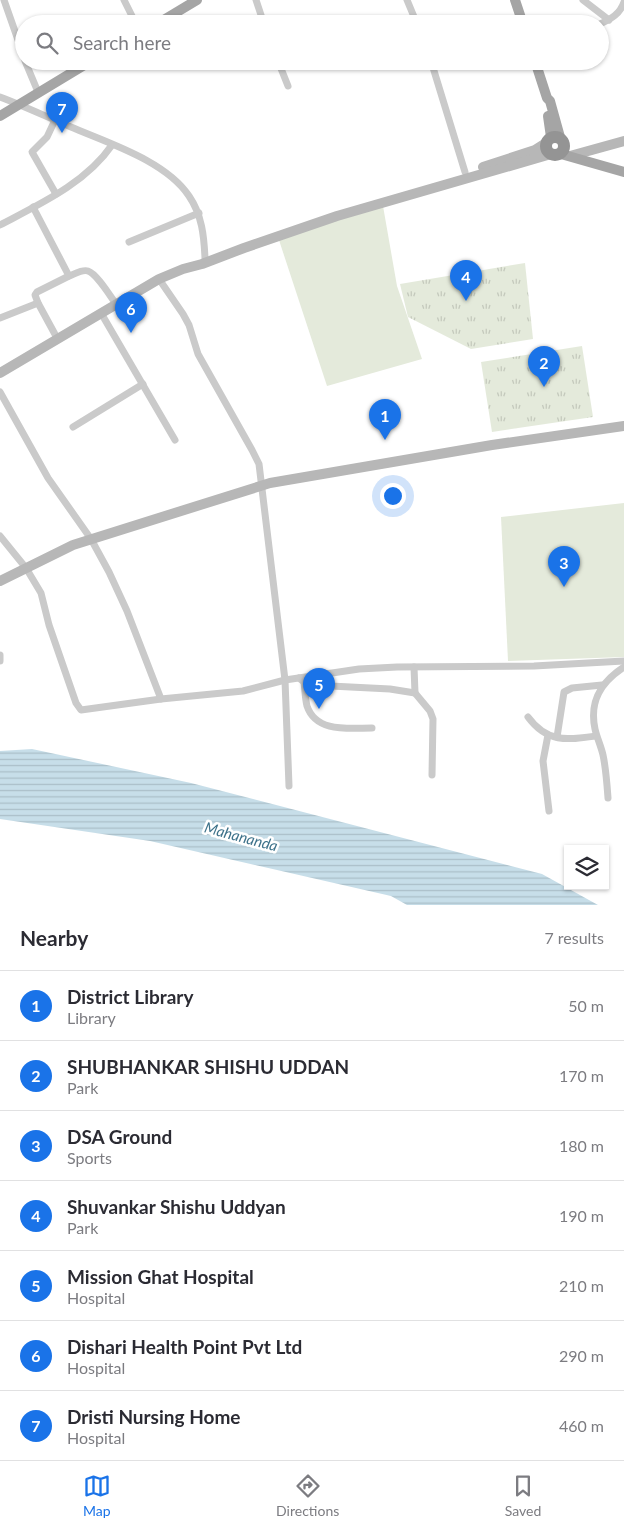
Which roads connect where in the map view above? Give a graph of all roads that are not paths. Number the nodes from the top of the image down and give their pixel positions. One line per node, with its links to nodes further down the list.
1 (4, 0): 17 (street)
2 (124, 0): 10 (street)
3 (198, 0): 9 (main road)
4 (256, 0): 12 (street)
5 (407, 0): 13 (street)
6 (515, 0): 14 (main road)
7 (583, 0): 15 (street)
8 (624, 1): 16 (street)
9 (183, 4): 11 (main road)
10 (132, 15)
11 (169, 15)
12 (261, 15)
13 (413, 15)
14 (520, 15)
15 (602, 15)
16 (609, 20)
17 (15, 31)
18 (29, 70): 24 (street)
19 (76, 70): 24 (main road)
20 (282, 70): 23 (street)
21 (434, 70): 33 (street)
22 (538, 70): 31 (main road)
23 (288, 86)
24 (38, 92): 26 (main road)
25 (0, 97): 26 (street)
26 (19, 104): 27 (main road); 28 (street)
27 (0, 116)
28 (55, 120): 30 (street); 35 (street)
29 (624, 141): 31 (street)
30 (112, 145): 35 (street); 37 (street)
31 (560, 148): 32 (main road); 33 (street); 34 (main road); 40 (street)
32 (624, 168)
33 (465, 172): 40 (street)
34 (624, 172)
35 (56, 194): 36 (street)
36 (33, 207): 38 (street); 41 (street)
37 (199, 212): 39 (street); 40 (street)
38 (0, 225)
39 (129, 242)
40 (201, 261): 42 (street)
41 (69, 276): 43 (street); 44 (street)
42 (158, 279): 44 (street); 54 (street)
43 (38, 303): 46 (street); 47 (street)
44 (116, 304): 45 (street)
45 (101, 312): 47 (street); 49 (street)
46 (0, 318)
47 (57, 338): 48 (street)
48 (0, 373)
49 (143, 384): 52 (street); 53 (street)
50 (0, 392): 56 (street)
51 (624, 426): 54 (street)
52 (73, 427)
53 (175, 440)
54 (261, 486): 56 (street); 64 (street)
55 (0, 536): 57 (street)
56 (91, 539): 57 (street); 68 (street)
57 (26, 568): 58 (street); 68 (street)
58 (0, 581)
59 (0, 655): 60 (street)
60 (0, 661)
61 (624, 661): 62 (street)
62 (414, 667): 65 (street); 67 (street)
63 (624, 667): 66 (street)
64 (285, 680): 65 (street); 68 (street); 75 (street)
65 (302, 680): 67 (street); 70 (street)
66 (602, 685): 72 (street); 73 (street)
67 (415, 693): 74 (street)
68 (162, 699)
69 (528, 717): 71 (street)
70 (372, 728)
71 (548, 735): 73 (street); 77 (street)
72 (596, 736): 73 (street); 76 (street)
73 (557, 737)
74 (432, 775)
75 (289, 786)
76 (608, 798)
77 (549, 811)

